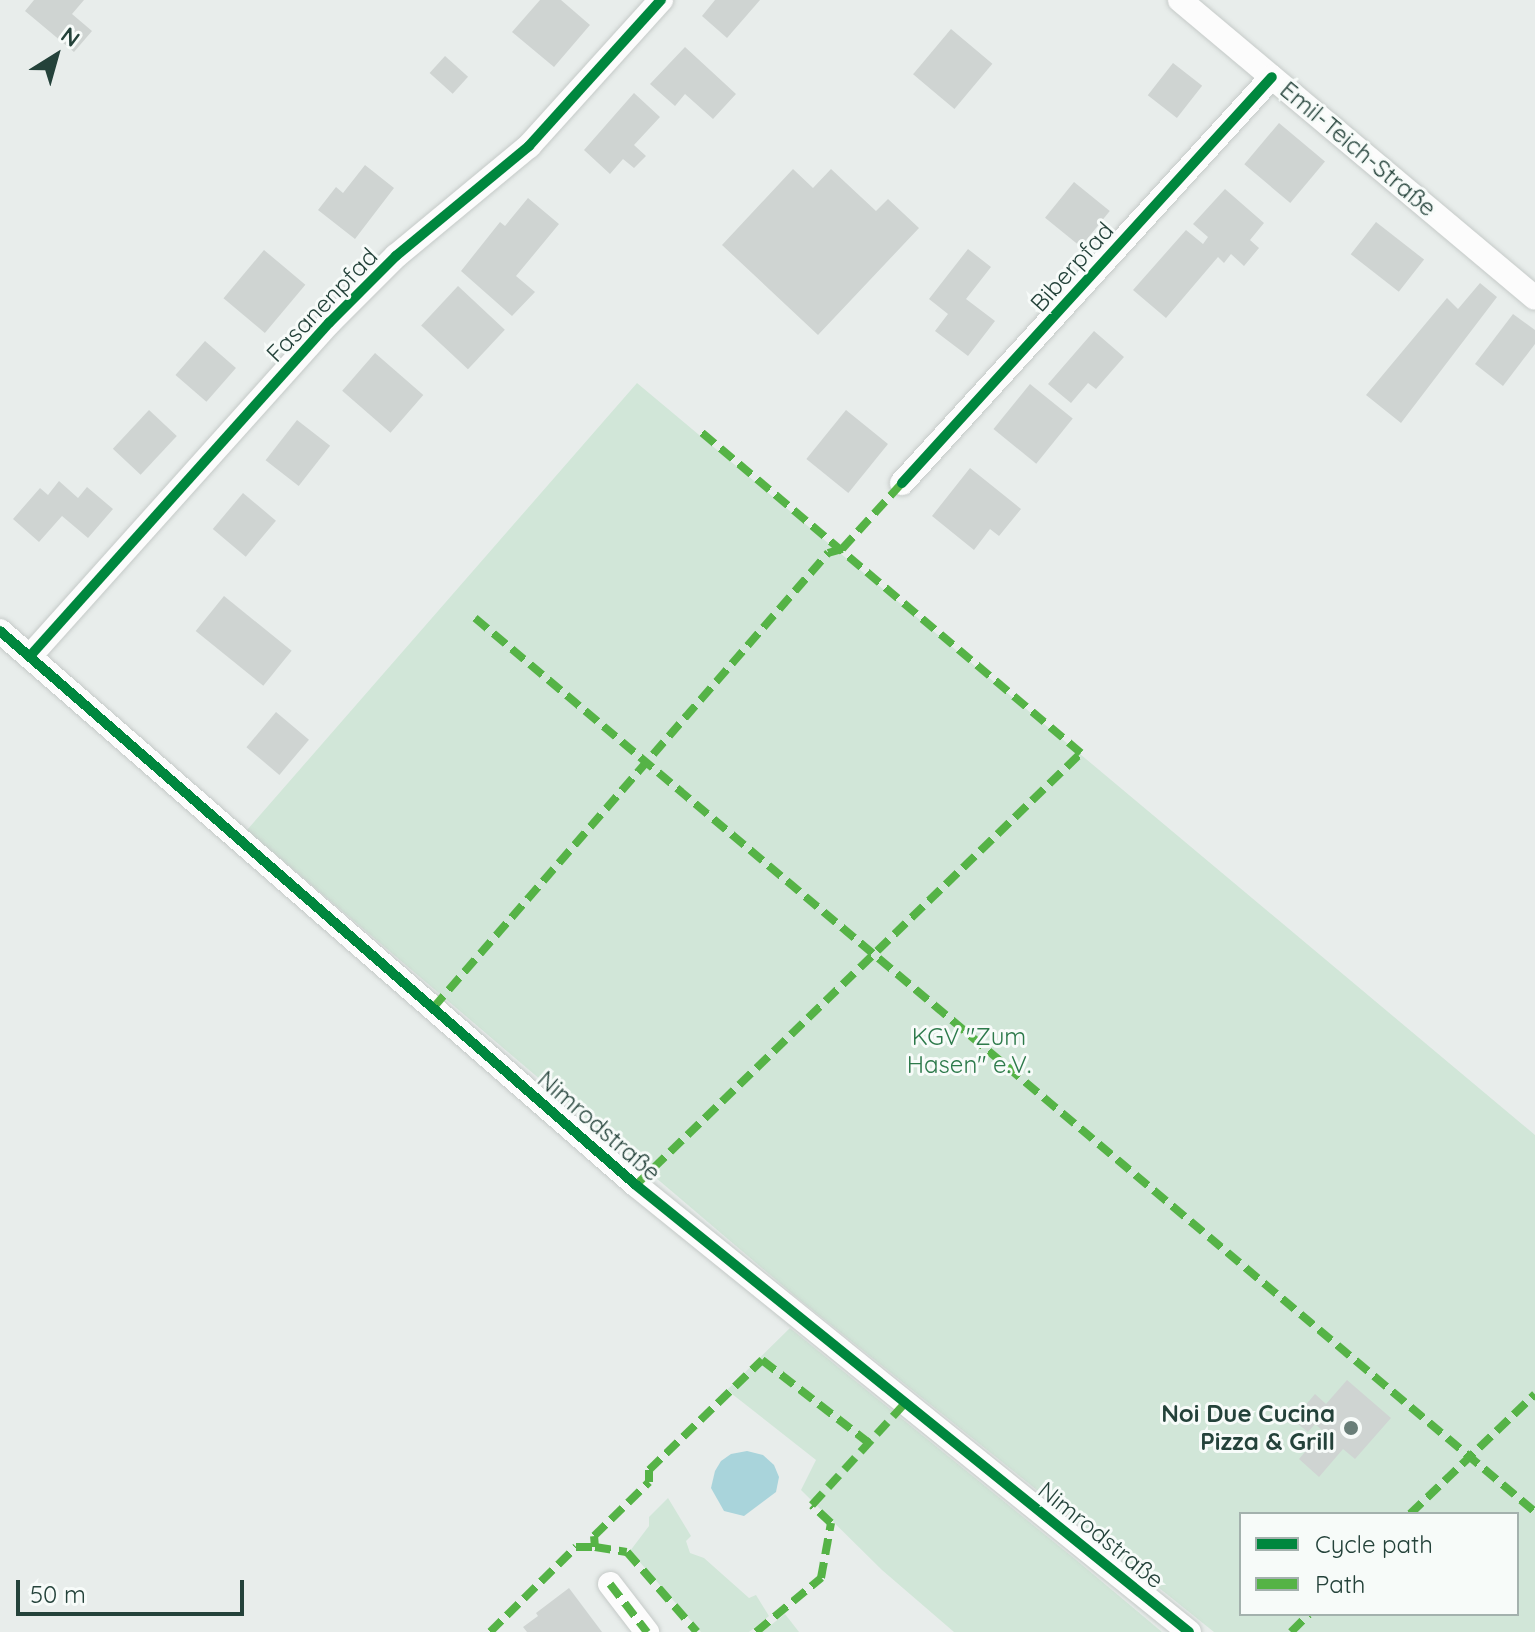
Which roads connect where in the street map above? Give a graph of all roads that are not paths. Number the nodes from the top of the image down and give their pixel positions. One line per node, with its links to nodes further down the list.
1 (661, 0): 7 (street, Fasanenpfad)
2 (1180, 0): 3 (street, Emil-Teich-Straße)
3 (1272, 77): 4 (street, Emil-Teich-Straße); 5 (street, Biberpfad)
4 (1535, 298)
5 (902, 483)
6 (0, 631): 7 (street, Nimrodstraße)
7 (30, 656): 10 (street, Nimrodstraße)
8 (610, 1584): 9 (street)
9 (647, 1632)
10 (1189, 1632)

